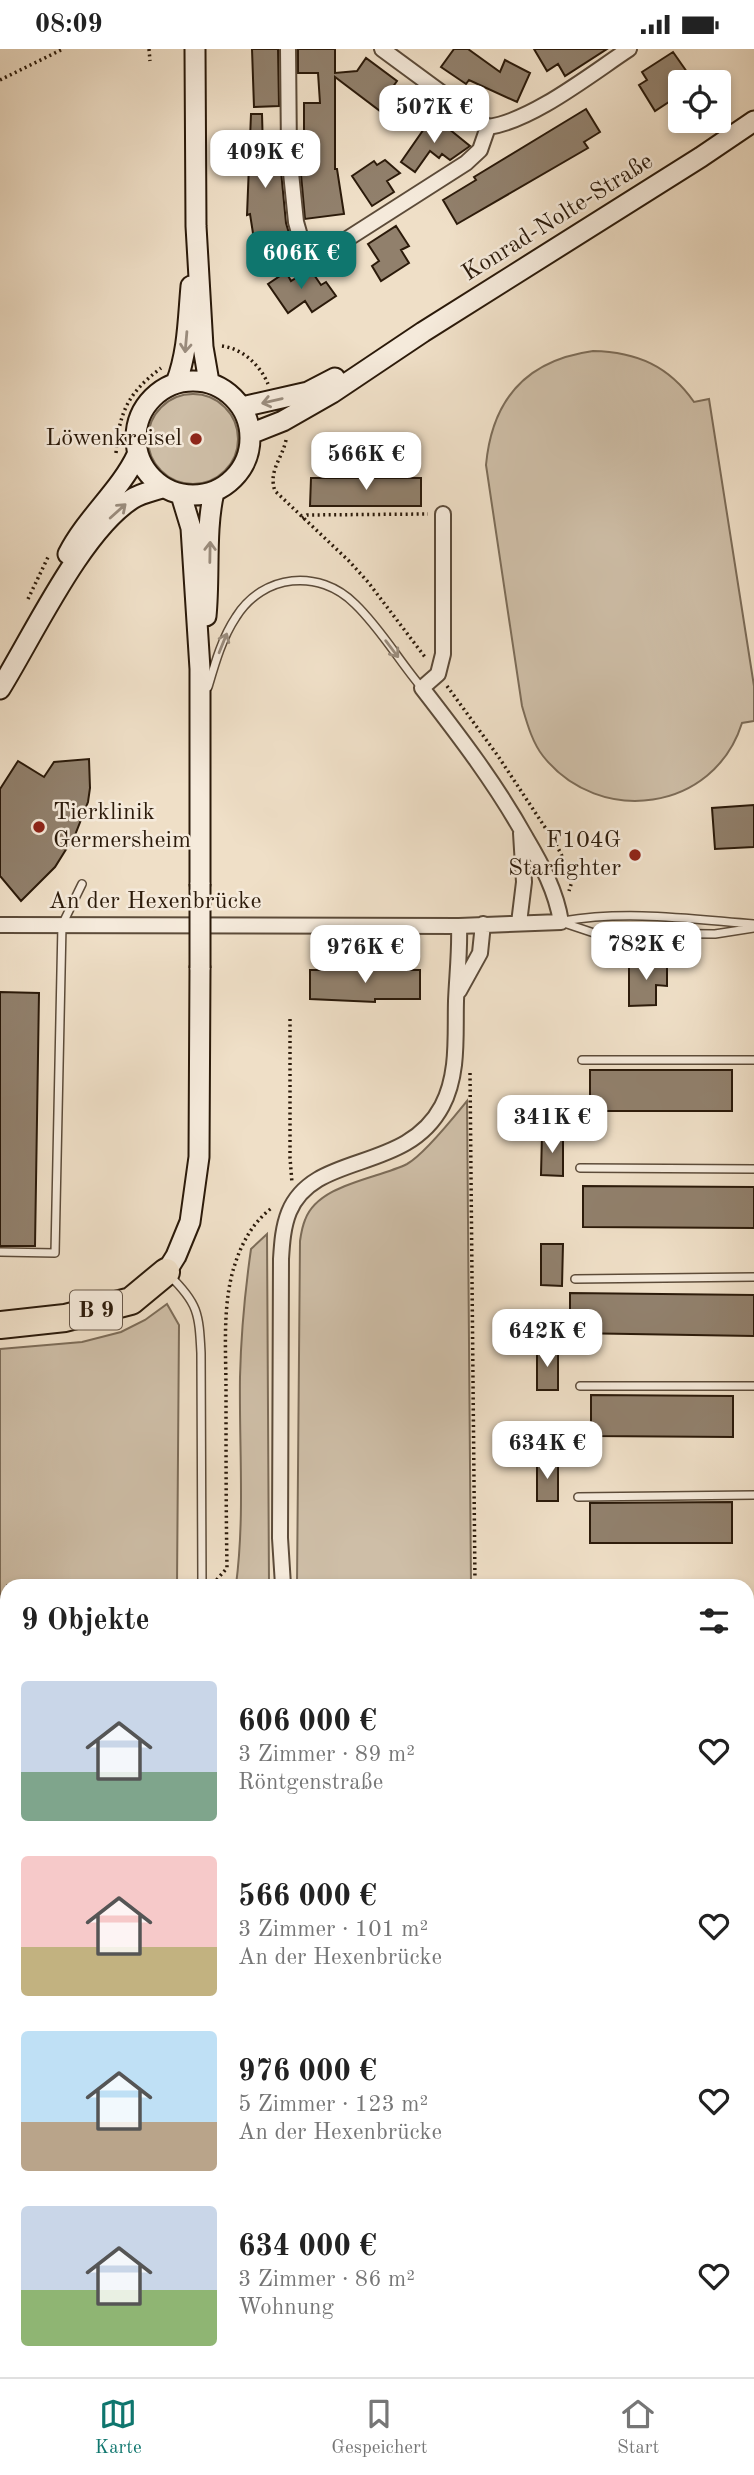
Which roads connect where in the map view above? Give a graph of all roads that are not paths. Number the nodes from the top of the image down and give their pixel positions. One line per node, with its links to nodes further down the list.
1 (195, 49): 7 (main road)
2 (288, 49): 6 (street)
3 (383, 49): 6 (street)
4 (629, 49): 6 (street)
5 (754, 121): 8 (main road, Konrad-Nolte-Straße)
6 (488, 127)
7 (196, 226): 9 (main road); 10 (main road, one-way to 10)
8 (423, 332): 11 (main road, Konrad-Nolte-Straße, one-way to 11); 12 (main road, Konrad-Nolte-Straße)
9 (209, 382): 10 (main road); 11 (main road)
10 (176, 383): 13 (main road)
11 (242, 407): 12 (main road)
12 (250, 433): 15 (main road)
13 (137, 455): 14 (main road, B 9); 17 (main road)
14 (172, 491): 15 (main road); 17 (main road, one-way to 14); 18 (main road, B 9)
15 (214, 492): 18 (main road, B 9, one-way to 15)
16 (443, 514): 19 (street)
17 (25, 648): 20 (main road)
18 (200, 669): 21 (main road, B 9)
19 (419, 684): 21 (lane, one-way to 19); 22 (street)
20 (0, 689)
21 (201, 708): 37 (main road, B 9, bridge)
22 (521, 828): 24 (street); 25 (street)
23 (82, 884): 28 (lane)
24 (561, 922): 25 (street, An der Hexenbrücke); 30 (lane); 30 (lane)
25 (519, 923): 26 (street, An der Hexenbrücke)
26 (483, 924): 29 (street, An der Hexenbrücke); 31 (street)
27 (0, 925): 28 (street, An der Hexenbrücke)
28 (62, 925): 29 (street, An der Hexenbrücke); 36 (lane)
29 (459, 926): 31 (street)
30 (754, 926)
31 (457, 996): 46 (street)
32 (582, 1060): 33 (lane)
33 (754, 1060)
34 (580, 1168): 35 (lane)
35 (754, 1169)
36 (0, 1252)
37 (166, 1272): 40 (highway, B 9); 45 (lane)
38 (754, 1277): 39 (lane)
39 (575, 1279)
40 (5, 1322)
41 (754, 1386): 42 (lane)
42 (580, 1387)
43 (754, 1495): 44 (lane)
44 (578, 1497)
45 (202, 1579)
46 (283, 1579)

